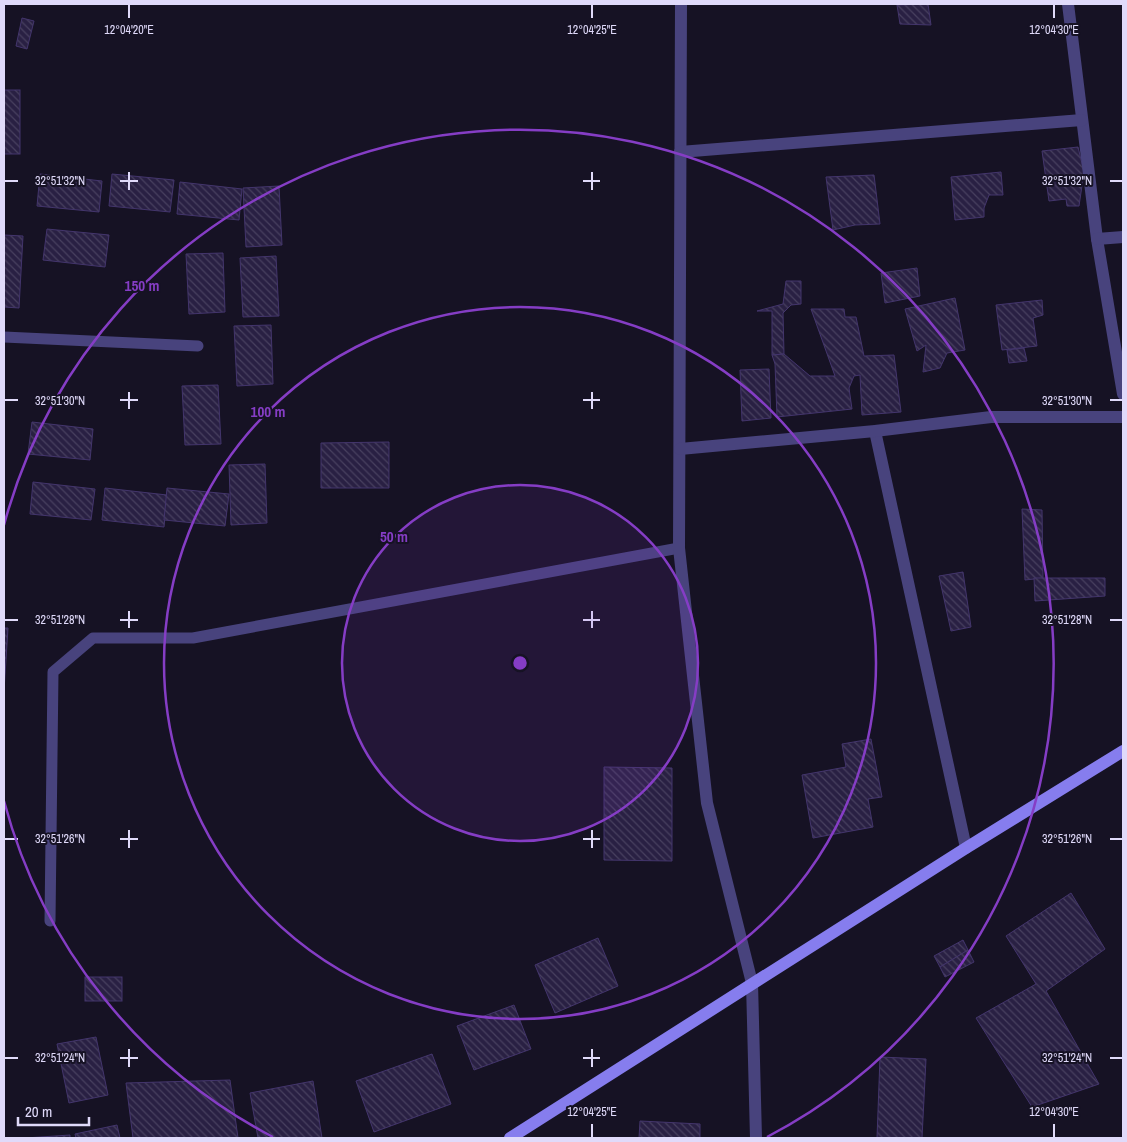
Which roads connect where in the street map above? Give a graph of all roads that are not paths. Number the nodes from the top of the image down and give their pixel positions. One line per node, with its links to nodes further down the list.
1 (681, 4): 4 (street)
2 (1068, 4): 3 (street)
3 (1082, 120): 4 (street); 6 (street)
4 (680, 152): 12 (street)
5 (1123, 236): 6 (street)
6 (1097, 239): 9 (street)
7 (4, 337): 8 (lane)
8 (198, 346)
9 (1123, 394)
10 (1123, 417): 11 (street)
11 (875, 431): 12 (street); 15 (street)
12 (680, 449): 13 (street)
13 (680, 548): 16 (lane); 17 (street)
14 (1123, 750): 15 (street)
15 (966, 848): 17 (street)
16 (50, 921)
17 (752, 983): 18 (street); 19 (street)
18 (510, 1138)
19 (756, 1138)

